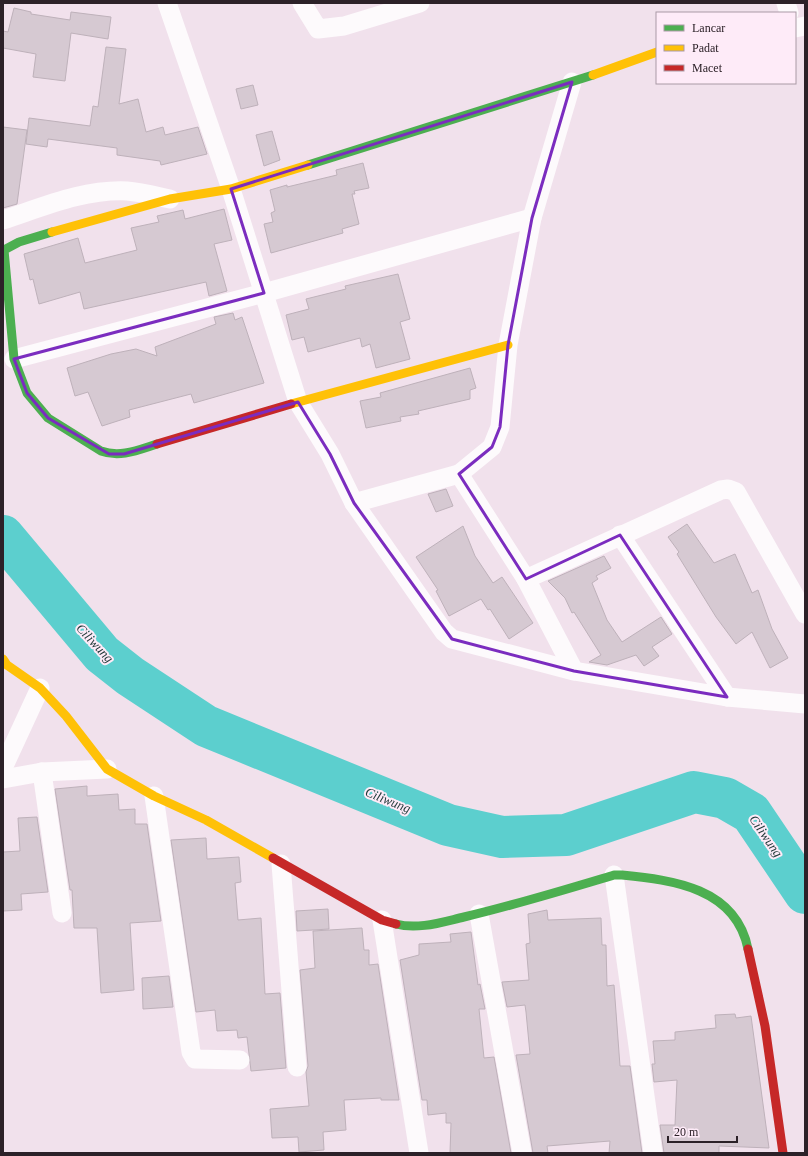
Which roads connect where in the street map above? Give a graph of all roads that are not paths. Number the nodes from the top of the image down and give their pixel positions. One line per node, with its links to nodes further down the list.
1 (167, 3): 6 (street)
2 (302, 3): 3 (street)
3 (420, 3)
4 (656, 52): 5 (street)
5 (572, 82): 6 (street); 8 (street)
6 (231, 189): 7 (street); 10 (street)
7 (170, 199): 9 (street); 12 (street)
8 (532, 218): 10 (street); 11 (street)
9 (3, 220)
10 (264, 293): 12 (street); 13 (street)
11 (508, 345): 13 (street); 14 (street)
12 (14, 359): 13 (street)
13 (298, 402): 15 (street)
14 (459, 474): 15 (street); 17 (street)
15 (354, 503): 20 (street)
16 (620, 535): 17 (street); 18 (street); 22 (street)
17 (526, 578): 20 (street)
18 (805, 614)
19 (4, 663): 21 (street)
20 (574, 672): 22 (street)
21 (40, 688): 24 (street); 25 (street)
22 (727, 697): 23 (street)
23 (805, 704)
24 (3, 768)
25 (107, 769): 26 (street); 28 (street)
26 (42, 772): 27 (street); 31 (street)
27 (3, 779)
28 (154, 796): 29 (street); 34 (street)
29 (281, 864): 33 (street); 35 (street)
30 (614, 875): 32 (street); 38 (street); 39 (street)
31 (62, 913)
32 (479, 914): 33 (street); 37 (street)
33 (382, 920): 36 (street)
34 (240, 1060)
35 (298, 1067)
36 (419, 1153)
37 (522, 1153)
38 (653, 1153)
39 (783, 1153)

